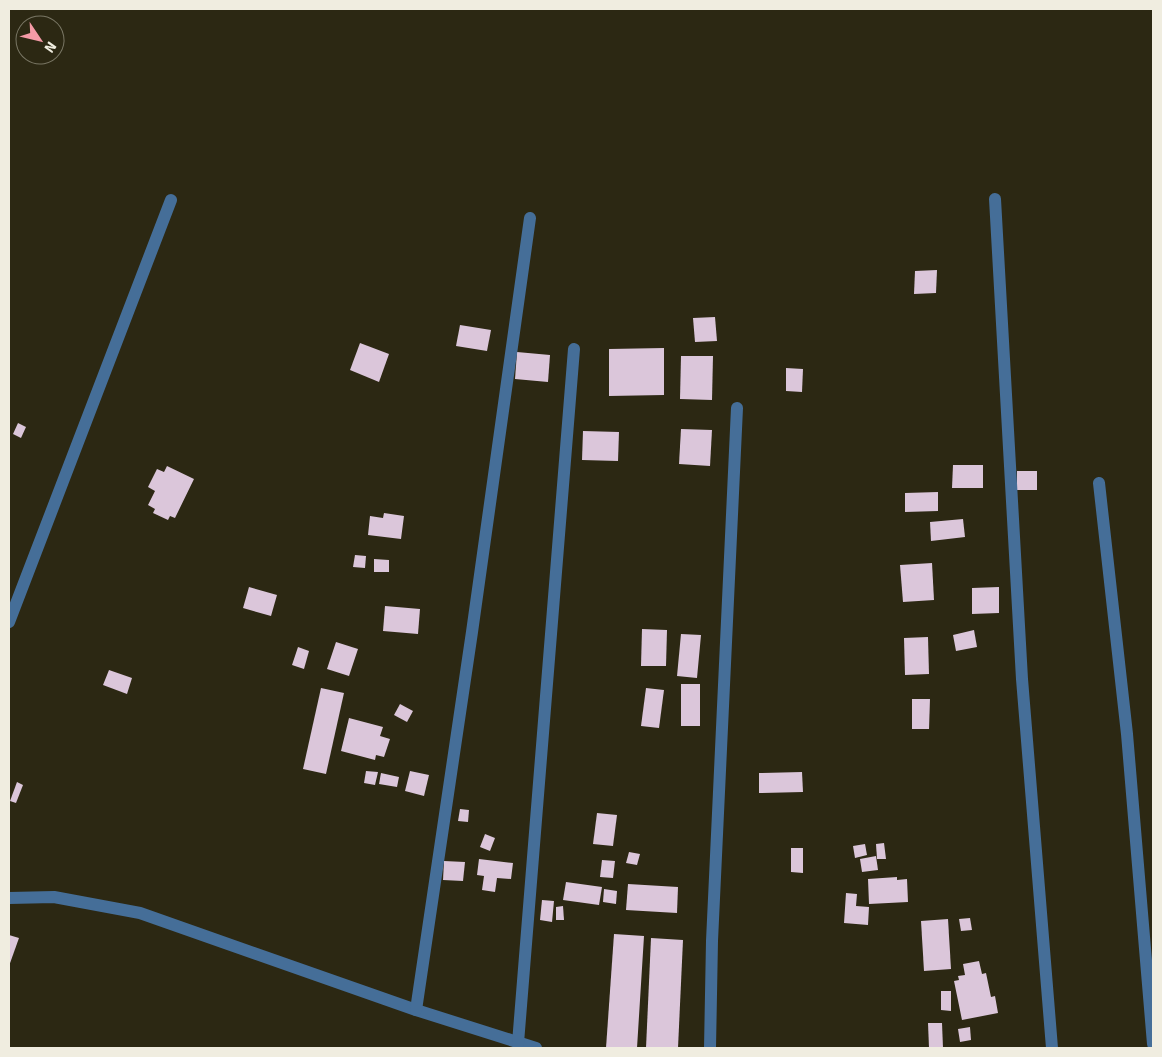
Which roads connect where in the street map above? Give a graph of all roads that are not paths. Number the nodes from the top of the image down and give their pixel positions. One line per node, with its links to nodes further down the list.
1 (995, 199): 14 (street)
2 (171, 200): 7 (street)
3 (530, 218): 9 (street)
4 (574, 349): 10 (street)
5 (738, 408): 13 (street)
6 (1099, 483): 11 (street)
7 (9, 622)
8 (9, 898): 9 (street)
9 (416, 1010): 10 (street)
10 (518, 1043): 12 (street)
11 (1153, 1044)
12 (536, 1048)
13 (710, 1048)
14 (1052, 1048)

